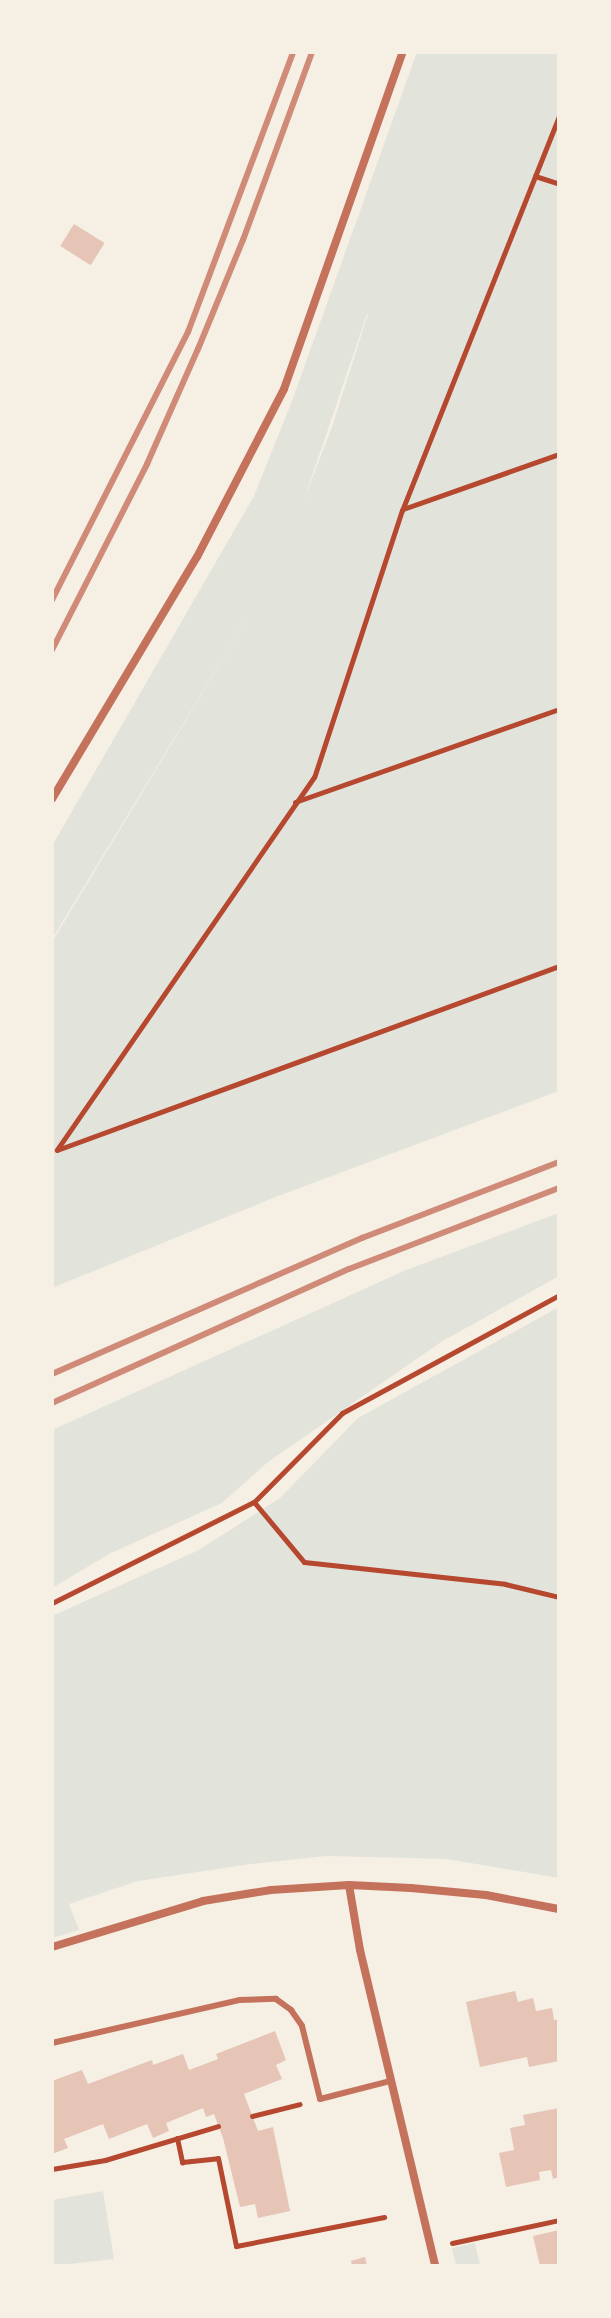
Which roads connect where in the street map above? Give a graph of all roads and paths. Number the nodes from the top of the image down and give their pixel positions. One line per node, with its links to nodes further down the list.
1 (403, 52): 8 (street)
2 (559, 116): 3 (path)
3 (535, 176): 4 (path); 6 (path)
4 (559, 184)
5 (559, 454): 6 (path)
6 (402, 510): 9 (path)
7 (559, 709): 9 (path)
8 (52, 799)
9 (294, 802): 11 (path)
10 (559, 966): 11 (path)
11 (54, 1151)
12 (559, 1295): 13 (path)
13 (254, 1502): 14 (path); 15 (path)
14 (559, 1597)
15 (52, 1603)
16 (349, 1885): 17 (street); 18 (street); 20 (street)
17 (559, 1909)
18 (52, 1947)
19 (52, 2043): 21 (lane)
20 (390, 2081): 21 (lane); 29 (street)
21 (320, 2099): 22 (path)
22 (252, 2116)
23 (218, 2126): 24 (path)
24 (177, 2138): 25 (path); 26 (path)
25 (52, 2169)
26 (384, 2217)
27 (559, 2220): 28 (path)
28 (451, 2244)
29 (435, 2266)

